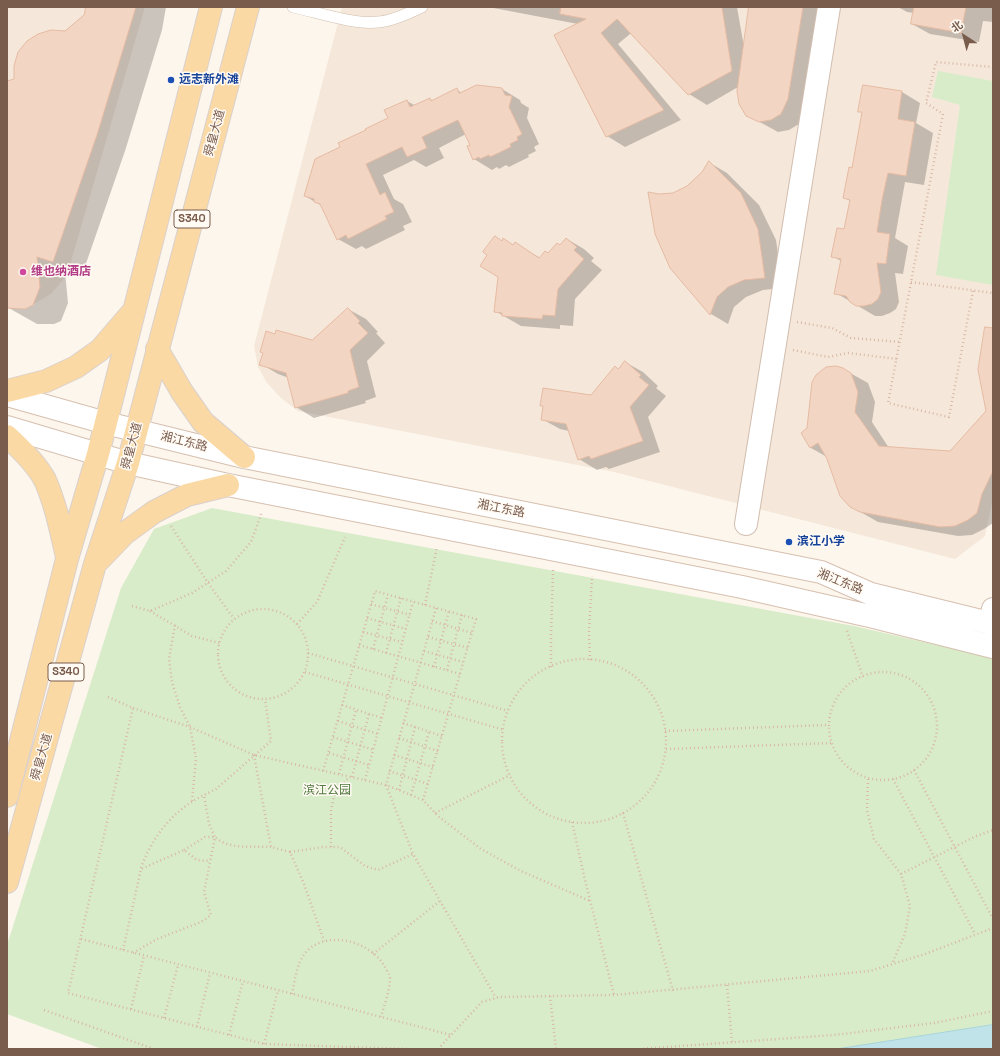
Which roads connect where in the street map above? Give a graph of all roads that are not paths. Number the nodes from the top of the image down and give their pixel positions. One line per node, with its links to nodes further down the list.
1 (211, 7): 6 (main road, 舜皇大道 / S340)
2 (248, 7): 7 (main road, 舜皇大道 / S340)
3 (293, 7): 4 (lane)
4 (422, 7)
5 (829, 7): 20 (main road)
6 (134, 312): 8 (main road); 10 (main road, 舜皇大道 / S340)
7 (157, 349): 12 (main road, 舜皇大道 / S340); 15 (main road)
8 (7, 391)
9 (7, 395): 10 (main road, 湘江东路)
10 (106, 423): 12 (main road, 湘江东路); 14 (main road, 舜皇大道 / S340)
11 (7, 427): 14 (main road, 湘江东路)
12 (136, 430): 15 (main road, 湘江东路); 16 (main road, 舜皇大道 / S340)
13 (7, 436): 21 (main road)
14 (98, 454): 16 (main road, 湘江东路); 21 (main road, 舜皇大道 / S340)
15 (244, 457): 17 (main road, 湘江东路)
16 (128, 462): 18 (main road, 湘江东路); 22 (main road, 舜皇大道 / S340)
17 (299, 468): 19 (main road); 23 (main road, 湘江东路)
18 (228, 485): 19 (main road, 湘江东路); 22 (main road)
19 (295, 498): 24 (main road, 湘江东路)
20 (746, 524)
21 (67, 559): 25 (main road, 舜皇大道 / S340)
22 (96, 564): 26 (main road, 舜皇大道 / S340)
23 (992, 619)
24 (993, 647)
25 (7, 796)
26 (7, 882)

